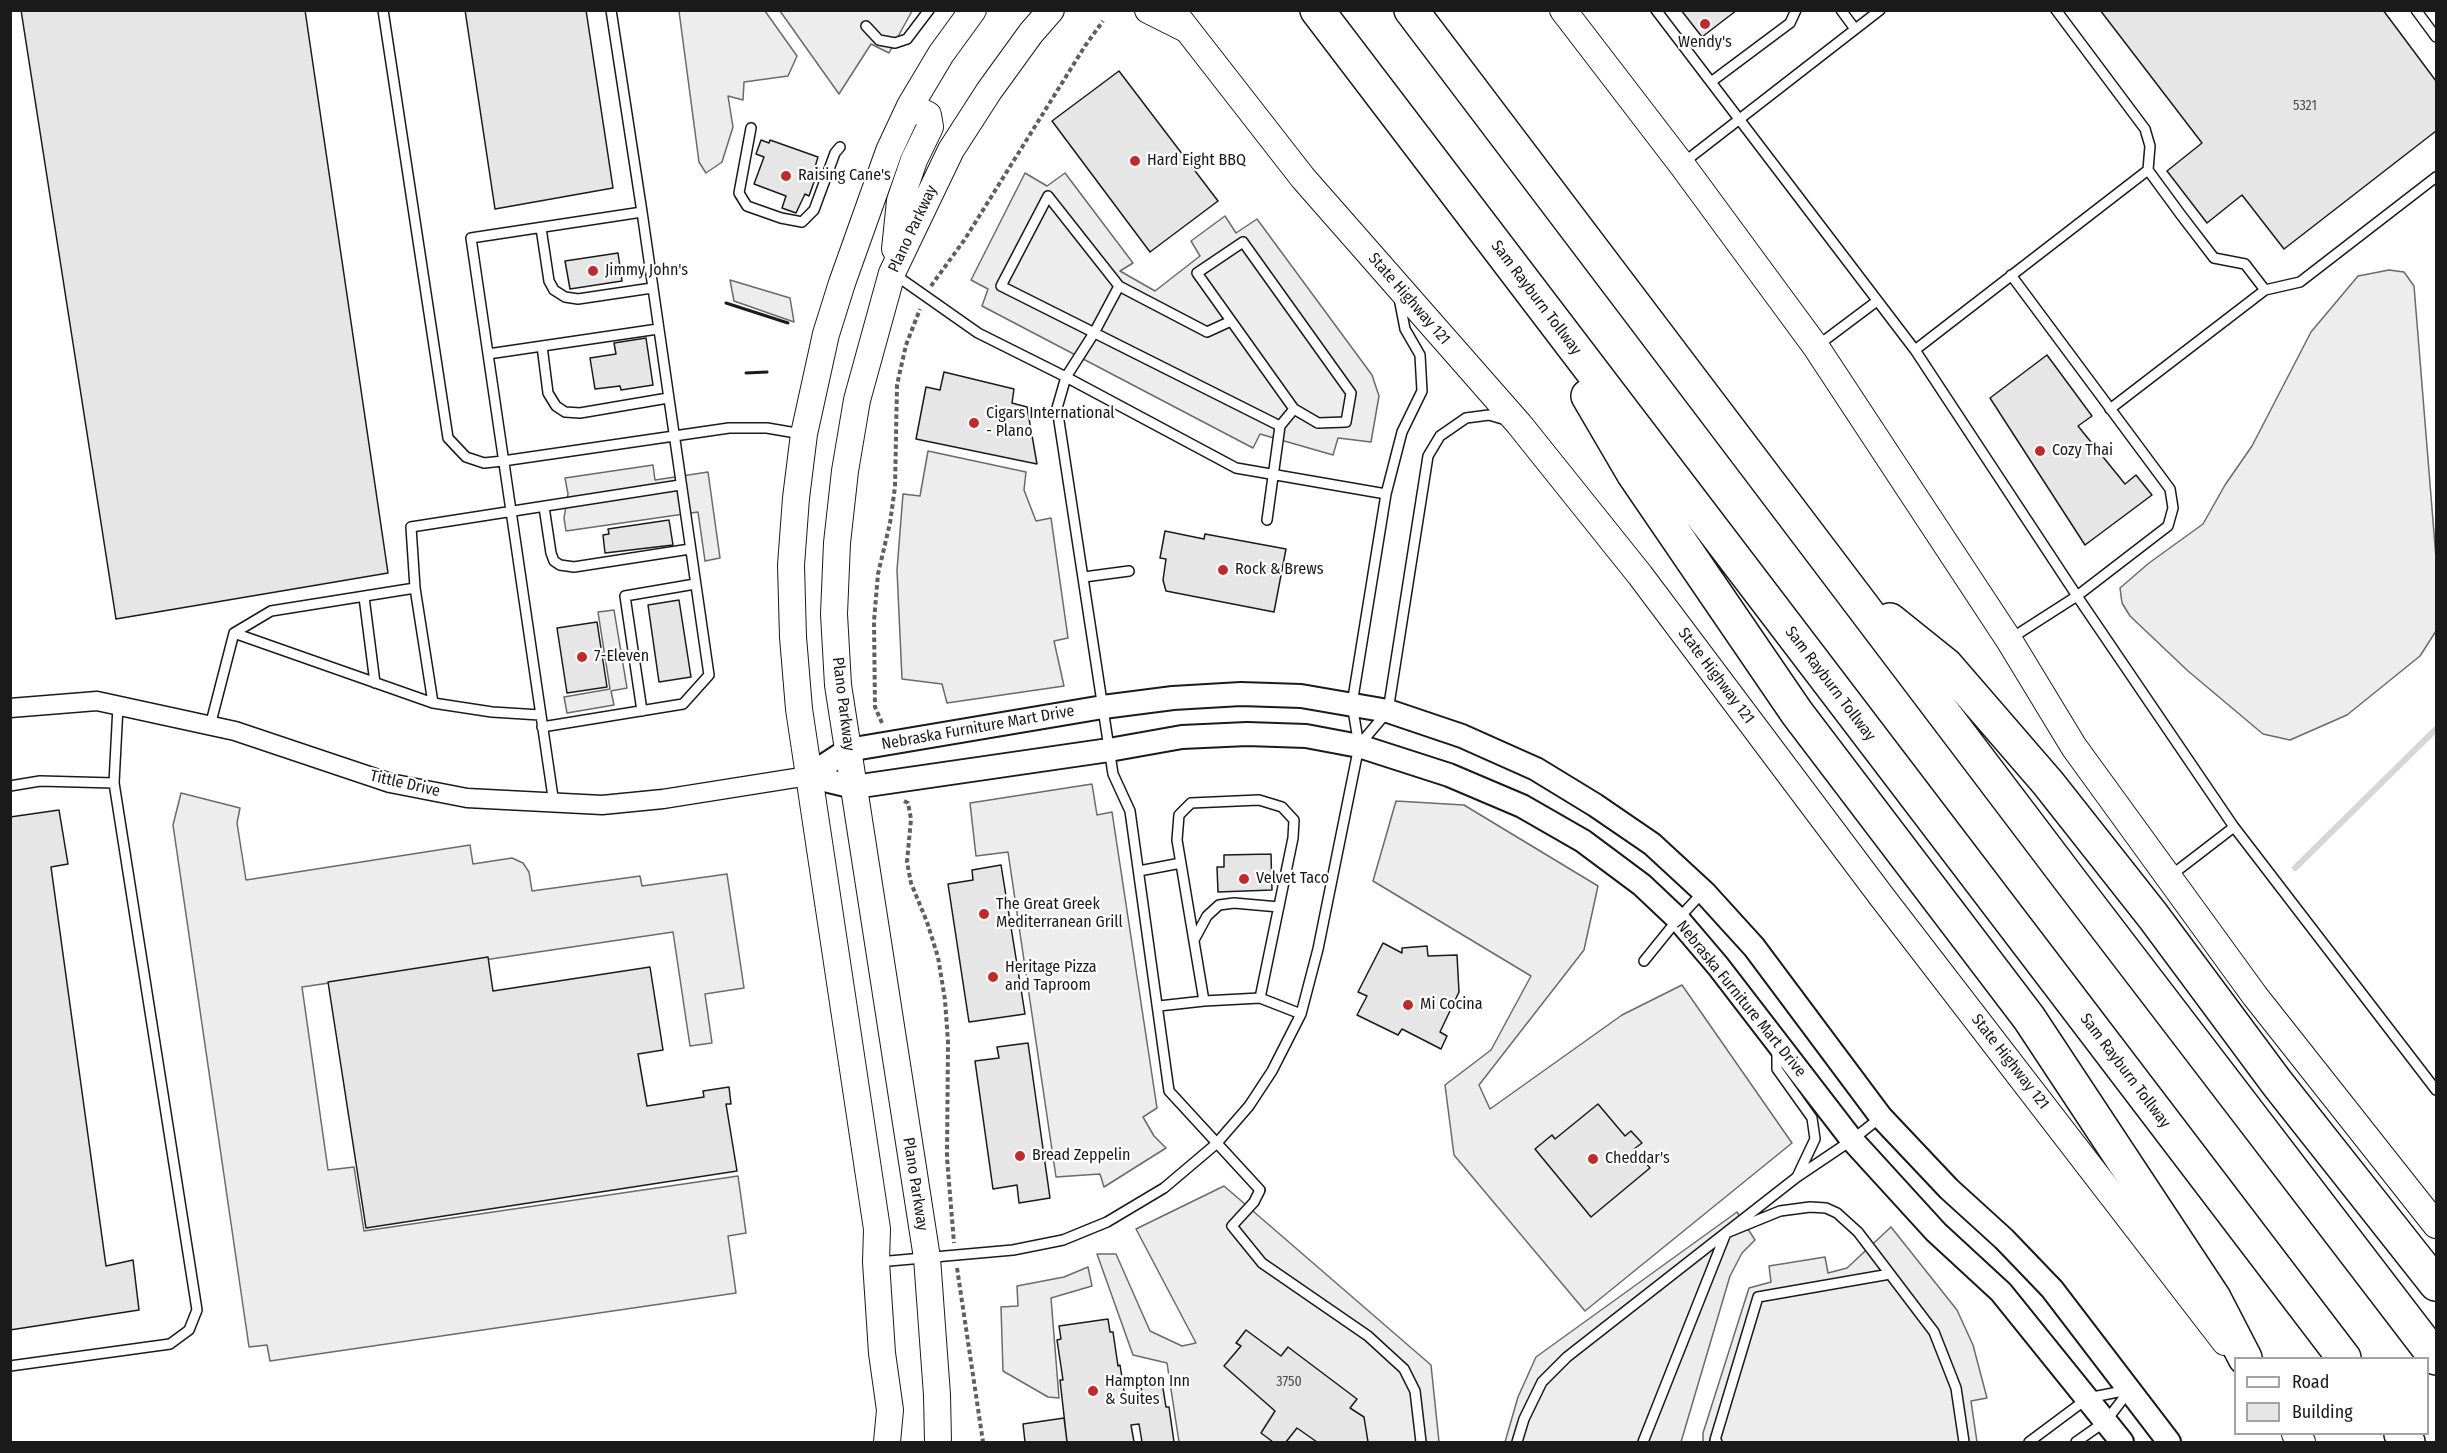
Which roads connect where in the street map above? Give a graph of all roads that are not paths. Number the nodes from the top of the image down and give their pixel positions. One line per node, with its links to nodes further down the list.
1 (383, 10): 53 (lane)
2 (611, 10): 28 (lane)
3 (929, 10): 17 (lane)
4 (973, 10): 21 (main road)
5 (1148, 10): 16 (main road)
6 (1317, 10): 31 (highway, Sam Rayburn Tollway)
7 (1411, 10): 65 (highway)
8 (1656, 10): 20 (lane)
9 (1796, 10): 20 (lane)
10 (1841, 10): 18 (lane)
11 (1880, 10): 18 (lane)
12 (2056, 10): 26 (lane)
13 (2416, 10): 19 (lane)
14 (1055, 12): 30 (main road, Plano Parkway)
15 (1566, 12): 25 (main road)
16 (1182, 17): 33 (main road, State Highway 121)
17 (866, 26)
18 (1856, 29): 22 (lane)
19 (2436, 37)
20 (1711, 82): 22 (lane)
21 (910, 106): 30 (main road); 52 (main road)
22 (1740, 121): 25 (lane); 37 (lane)
23 (752, 128): 24 (lane)
24 (840, 147)
25 (1682, 165): 42 (main road)
26 (2148, 170): 32 (lane); 36 (lane)
27 (2436, 177): 36 (lane)
28 (642, 212): 29 (lane); 35 (lane)
29 (541, 228): 35 (lane); 44 (lane)
30 (892, 273): 45 (lane); 82 (main road, Plano Parkway)
31 (1516, 273): 115 (highway); 116 (highway, Sam Rayburn Tollway)
32 (2011, 275): 43 (lane); 48 (lane)
33 (1397, 285): 49 (main road, State Highway 121); 56 (lane)
34 (1119, 286): 38 (lane); 40 (lane); 40 (lane)
35 (652, 288): 39 (lane)
36 (2265, 290): 48 (lane)
37 (1877, 301): 42 (lane); 43 (lane)
38 (1231, 321): 47 (lane); 47 (lane)
39 (658, 329): 41 (lane); 46 (lane)
40 (1094, 333): 45 (lane); 50 (lane)
41 (542, 346): 44 (lane); 46 (lane)
42 (1816, 346): 69 (main road)
43 (1915, 350): 66 (lane)
44 (488, 354): 53 (lane)
45 (1066, 377): 54 (lane); 62 (lane)
46 (668, 398): 51 (lane)
47 (1294, 409): 50 (lane)
48 (2110, 409): 66 (lane)
49 (1519, 424): 77 (lane); 114 (main road, State Highway 121)
50 (1280, 426): 54 (lane)
51 (674, 434): 52 (lane); 53 (lane); 55 (lane)
52 (804, 434): 84 (main road)
53 (503, 461): 58 (lane)
54 (1273, 476): 56 (lane); 59 (lane)
55 (680, 485): 57 (lane); 60 (lane)
56 (1386, 494): 72 (lane)
57 (544, 507): 58 (lane); 60 (lane)
58 (511, 513): 64 (lane); 78 (lane)
59 (1267, 520)
60 (690, 549): 63 (lane)
61 (1129, 571): 62 (lane)
62 (1084, 577): 74 (lane)
63 (695, 584): 76 (lane); 76 (lane)
64 (415, 588): 67 (lane); 71 (lane)
65 (1852, 591): 113 (highway); 117 (highway)
66 (2077, 596): 69 (lane); 89 (lane)
67 (364, 597): 68 (lane); 70 (lane)
68 (234, 633): 70 (lane); 79 (lane)
69 (2009, 640): 92 (main road)
70 (375, 683): 71 (lane)
71 (433, 704): 78 (lane)
72 (1352, 704): 74 (street, Nebraska Furniture Mart Drive); 77 (street, Nebraska Furniture Mart Drive); 81 (lane)
73 (118, 705): 75 (street, Tittle Drive); 79 (street, Tittle Drive); 85 (lane)
74 (1103, 707): 82 (street, Nebraska Furniture Mart Drive); 83 (lane)
75 (10, 708)
76 (642, 711): 80 (lane)
77 (1388, 711): 81 (lane); 93 (street, Nebraska Furniture Mart Drive)
78 (540, 715): 80 (lane)
79 (210, 726): 88 (street, Tittle Drive)
80 (542, 727): 88 (lane)
81 (1359, 746): 83 (street, Nebraska Furniture Mart Drive); 95 (street, Nebraska Furniture Mart Drive); 101 (lane)
82 (848, 750): 84 (street, Nebraska Furniture Mart Drive); 87 (main road, Plano Parkway)
83 (1109, 750): 87 (street, Nebraska Furniture Mart Drive); 91 (lane)
84 (808, 776): 87 (street, Nebraska Furniture Mart Drive); 88 (street, Tittle Drive); 111 (main road)
85 (114, 783): 86 (lane); 118 (lane)
86 (10, 786)
87 (854, 787): 110 (main road, Plano Parkway)
88 (554, 804)
89 (2234, 827): 92 (lane); 103 (lane)
90 (1181, 863): 91 (lane); 94 (lane); 96 (lane)
91 (1139, 871): 100 (lane)
92 (2169, 877): 108 (main road)
93 (1704, 892): 95 (lane); 104 (street, Nebraska Furniture Mart Drive)
94 (1279, 907): 96 (lane); 98 (lane)
95 (1678, 919): 97 (lane); 102 (street, Nebraska Furniture Mart Drive)
96 (1194, 939): 99 (lane)
97 (1644, 961)
98 (1260, 998): 99 (lane); 101 (lane)
99 (1204, 1001): 100 (lane)
100 (1159, 1006): 106 (lane)
101 (1300, 1014): 106 (lane)
102 (1777, 1042): 105 (street, Nebraska Furniture Mart Drive); 107 (lane)
103 (2436, 1090)
104 (1881, 1117): 105 (lane); 119 (street, Nebraska Furniture Mart Drive)
105 (1852, 1140): 107 (lane); 120 (street, Nebraska Furniture Mart Drive)
106 (1216, 1144): 110 (lane); 124 (lane)
107 (1797, 1177): 109 (lane)
108 (2436, 1225)
109 (1726, 1233): 112 (lane); 125 (lane); 126 (lane)
110 (927, 1258): 111 (lane); 123 (main road, Plano Parkway)
111 (876, 1262): 122 (main road)
112 (1890, 1274): 127 (lane); 128 (lane)
113 (2436, 1284)
114 (2236, 1357)
115 (2245, 1357)
116 (2342, 1357)
117 (2436, 1358)
118 (10, 1366)
119 (2130, 1390): 120 (lane); 121 (lane); 132 (street, Nebraska Furniture Mart Drive)
120 (2088, 1398): 121 (street, Nebraska Furniture Mart Drive); 129 (lane)
121 (2106, 1421): 130 (lane); 131 (street, Nebraska Furniture Mart Drive)
122 (887, 1443)
123 (938, 1443)
124 (1421, 1443)
125 (1517, 1443)
126 (1643, 1443)
127 (1717, 1443)
128 (1964, 1443)
129 (2029, 1443)
130 (2076, 1443)
131 (2122, 1443)
132 (2169, 1443)

